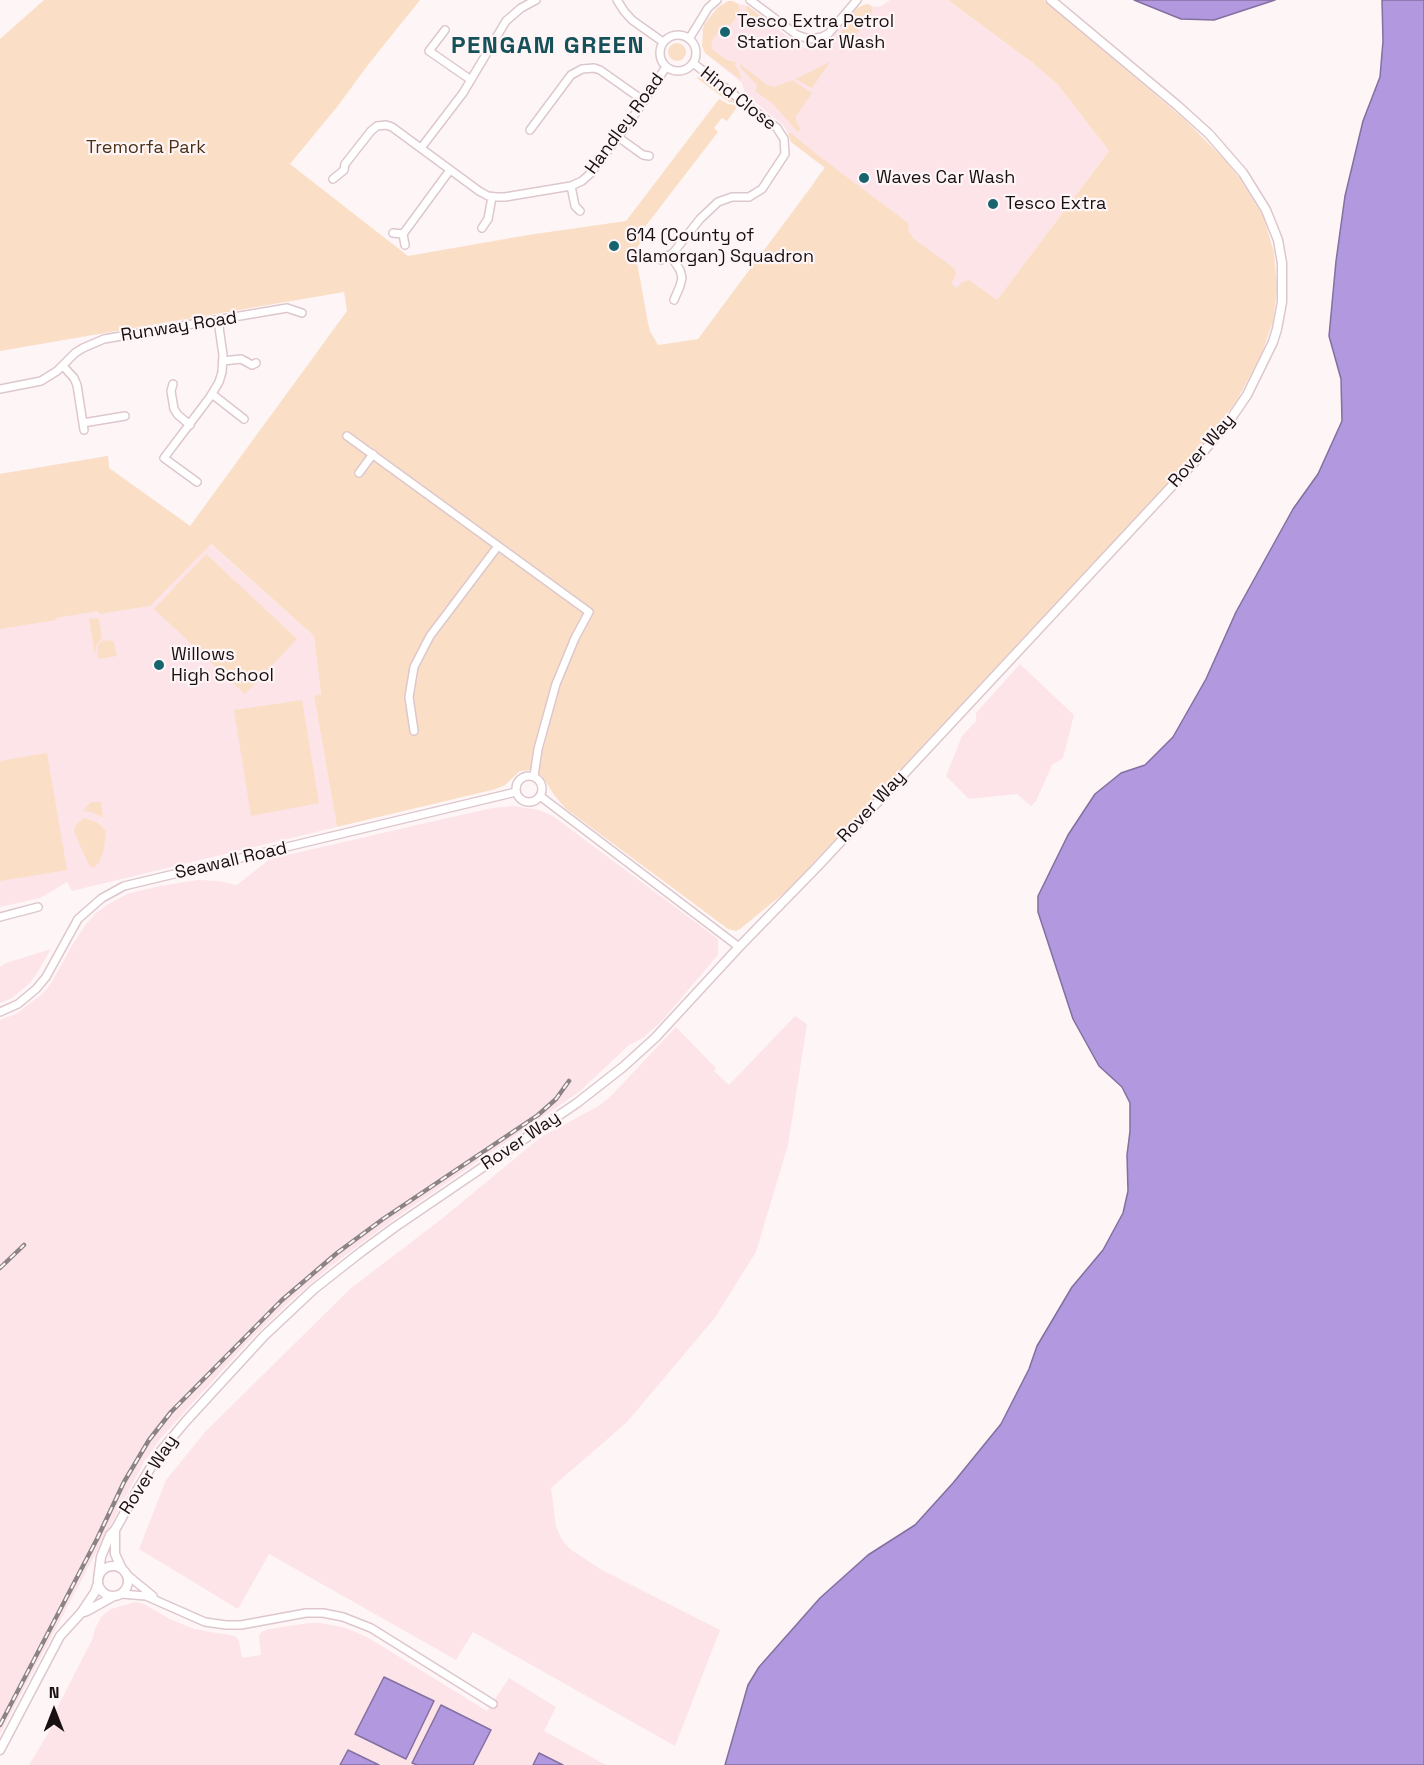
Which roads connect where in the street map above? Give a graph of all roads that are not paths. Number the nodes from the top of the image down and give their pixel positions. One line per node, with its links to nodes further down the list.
1 (516, 0): 8 (street)
2 (536, 0): 8 (street)
3 (617, 0): 11 (street)
4 (717, 0): 10 (street)
5 (750, 0): 6 (street)
6 (857, 0)
7 (1051, 0): 56 (street, Rover Way)
8 (521, 8): 16 (street)
9 (444, 30): 13 (street)
10 (689, 39): 11 (street); 14 (street)
11 (663, 42): 15 (street)
12 (420, 44): 13 (street)
13 (429, 51): 16 (street)
14 (693, 63): 15 (street); 31 (street, Hind Close)
15 (666, 67): 17 (street, Handley Road)
16 (471, 80): 20 (street)
17 (644, 101): 18 (street); 19 (street, Handley Road)
18 (530, 130)
19 (618, 137): 21 (street); 24 (street, Handley Road)
20 (421, 148): 22 (street); 23 (street)
21 (649, 156)
22 (450, 170): 25 (street); 29 (street)
23 (333, 179)
24 (571, 186): 25 (street, Handley Road); 26 (street)
25 (492, 197): 27 (street)
26 (580, 211)
27 (482, 228)
28 (393, 233): 29 (street)
29 (403, 234): 30 (street)
30 (405, 245)
31 (670, 255): 32 (street, Hind Close); 33 (street)
32 (662, 260)
33 (674, 300)
34 (302, 313): 35 (street, Runway Road)
35 (218, 320): 36 (street); 38 (street, Runway Road)
36 (223, 361): 37 (street); 41 (street)
37 (256, 363)
38 (63, 366): 40 (street, Runway Road); 42 (street)
39 (173, 384): 44 (street)
40 (0, 389)
41 (212, 394): 43 (street); 44 (street)
42 (125, 416)
43 (244, 419)
44 (190, 425): 48 (street)
45 (347, 436): 46 (street)
46 (373, 454): 47 (street); 49 (street)
47 (359, 473)
48 (197, 482)
49 (498, 546): 50 (street); 51 (street)
50 (414, 731)
51 (534, 776): 52 (street); 53 (street)
52 (516, 792): 53 (street); 57 (street, Seawall Road)
53 (540, 796): 56 (street)
54 (38, 907): 55 (street)
55 (0, 916)
56 (739, 947): 58 (street, Rover Way)
57 (0, 1012)
58 (115, 1530): 59 (street, Rover Way); 60 (street, Rover Way)
59 (124, 1571): 60 (street); 61 (street); 62 (street)
60 (98, 1582): 61 (street); 63 (street, Rover Way)
61 (118, 1595): 62 (street); 63 (street, Rover Way)
62 (157, 1600): 64 (street)
63 (81, 1613): 65 (street, Rover Way)
64 (493, 1704)
65 (0, 1750)

